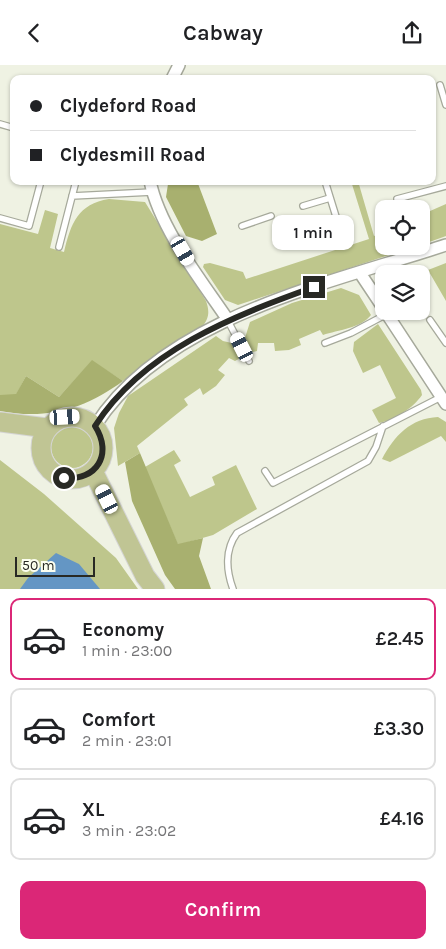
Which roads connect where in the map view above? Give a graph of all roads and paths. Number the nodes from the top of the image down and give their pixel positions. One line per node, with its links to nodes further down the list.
1 (440, 85): 2 (lane)
2 (446, 105)
3 (40, 185): 13 (lane)
4 (75, 185): 8 (lane)
5 (325, 185): 9 (lane)
6 (446, 185): 10 (lane)
7 (151, 186): 8 (lane); 21 (street)
8 (72, 196): 17 (lane)
9 (330, 198): 11 (lane); 15 (lane)
10 (397, 199)
11 (303, 206)
12 (270, 217): 14 (lane)
13 (0, 219)
14 (242, 225)
15 (342, 236)
16 (446, 245): 18 (street)
17 (59, 247)
18 (360, 273): 19 (street); 21 (street)
19 (375, 296)
20 (375, 317): 24 (lane)
21 (228, 319): 26 (lane); 29 (street)
22 (391, 320): 27 (street)
23 (430, 320): 25 (lane)
24 (325, 343)
25 (446, 343)
26 (249, 361)
27 (444, 400): 30 (lane)
28 (0, 422): 31 (main road)
29 (95, 426): 31 (main road); 32 (main road)
30 (383, 426): 33 (lane); 35 (lane)
31 (47, 428): 32 (main road)
32 (93, 471): 34 (main road)
33 (265, 471)
34 (155, 589)
35 (233, 589)

